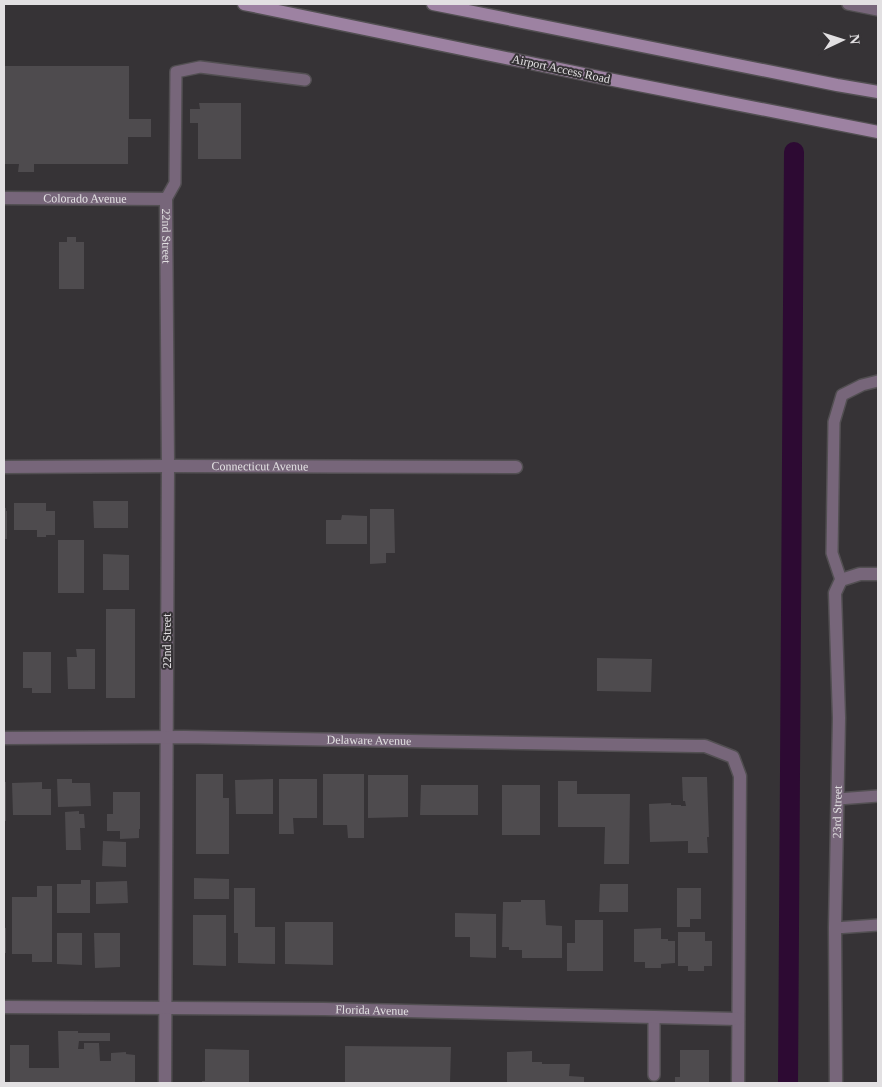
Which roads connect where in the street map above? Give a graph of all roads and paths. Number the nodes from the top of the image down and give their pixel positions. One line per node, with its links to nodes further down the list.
1 (244, 4): 7 (main road, Airport Access Road)
2 (433, 4): 6 (main road)
3 (848, 4): 4 (lane)
4 (878, 10)
5 (305, 80): 9 (lane)
6 (878, 92)
7 (878, 132)
8 (4, 198): 9 (street, Colorado Avenue)
9 (166, 199): 11 (street, 22nd Street)
10 (878, 381): 15 (lane)
11 (168, 466): 12 (street, Connecticut Avenue); 13 (street, Connecticut Avenue); 16 (street, 22nd Street)
12 (4, 467)
13 (516, 467)
14 (878, 574): 15 (street)
15 (840, 580): 19 (street, 23rd Street)
16 (166, 736): 17 (street, Delaware Avenue); 23 (street, 22nd Street); 25 (street, Delaware Avenue)
17 (4, 738)
18 (878, 796): 19 (lane)
19 (838, 799): 21 (street, 23rd Street)
20 (878, 925): 21 (lane)
21 (836, 928): 29 (street, 23rd Street)
22 (4, 1007): 23 (street, Florida Avenue)
23 (166, 1008): 24 (street, Florida Avenue); 27 (street, 22nd Street)
24 (654, 1017): 25 (street, Florida Avenue); 26 (lane)
25 (738, 1019): 28 (street)
26 (654, 1075)
27 (165, 1083)
28 (738, 1083)
29 (836, 1083)

